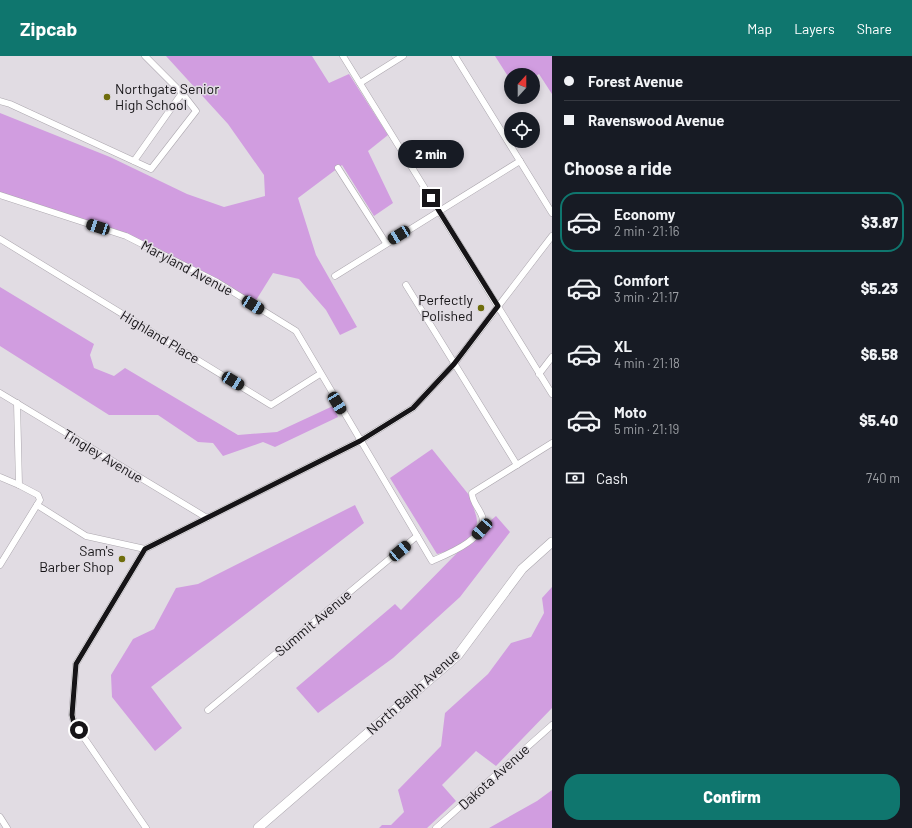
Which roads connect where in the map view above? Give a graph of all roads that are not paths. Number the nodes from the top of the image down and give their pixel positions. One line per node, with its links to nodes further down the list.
1 (145, 56): 6 (street)
2 (343, 56): 5 (street)
3 (403, 56): 5 (street)
4 (454, 56): 9 (street)
5 (360, 83): 12 (street)
6 (182, 93): 8 (street); 8 (street)
7 (0, 101): 8 (street)
8 (134, 160)
9 (520, 162): 12 (street); 13 (street)
10 (338, 168): 16 (street)
11 (0, 195): 22 (street, Maryland Avenue)
12 (439, 210): 16 (street); 19 (street)
13 (552, 213)
14 (552, 236): 19 (street)
15 (0, 240): 22 (street, Highland Place)
16 (386, 243): 17 (street)
17 (335, 276)
18 (406, 285): 21 (street)
19 (498, 306): 21 (street); 23 (street)
20 (552, 357): 23 (street)
21 (454, 364): 27 (street); 29 (street)
22 (320, 374): 27 (street, Maryland Avenue)
23 (539, 374): 25 (street)
24 (0, 393): 26 (street, Tingley Avenue)
25 (552, 394)
26 (17, 403): 31 (street); 33 (street, Tingley Avenue)
27 (360, 441): 33 (street); 34 (street, Maryland Avenue)
28 (552, 443): 29 (street)
29 (517, 465): 34 (street, Maryland Avenue)
30 (0, 477): 31 (street)
31 (19, 485): 32 (street)
32 (37, 505): 36 (street); 37 (street)
33 (207, 518): 36 (street)
34 (417, 536): 38 (street, Summit Avenue)
35 (552, 542): 43 (street, North Balph Avenue)
36 (145, 549): 42 (street)
37 (0, 565)
38 (208, 710)
39 (552, 725): 44 (street, Dakota Avenue)
40 (0, 817): 41 (street)
41 (8, 828)
42 (146, 828)
43 (258, 828)
44 (436, 828)

